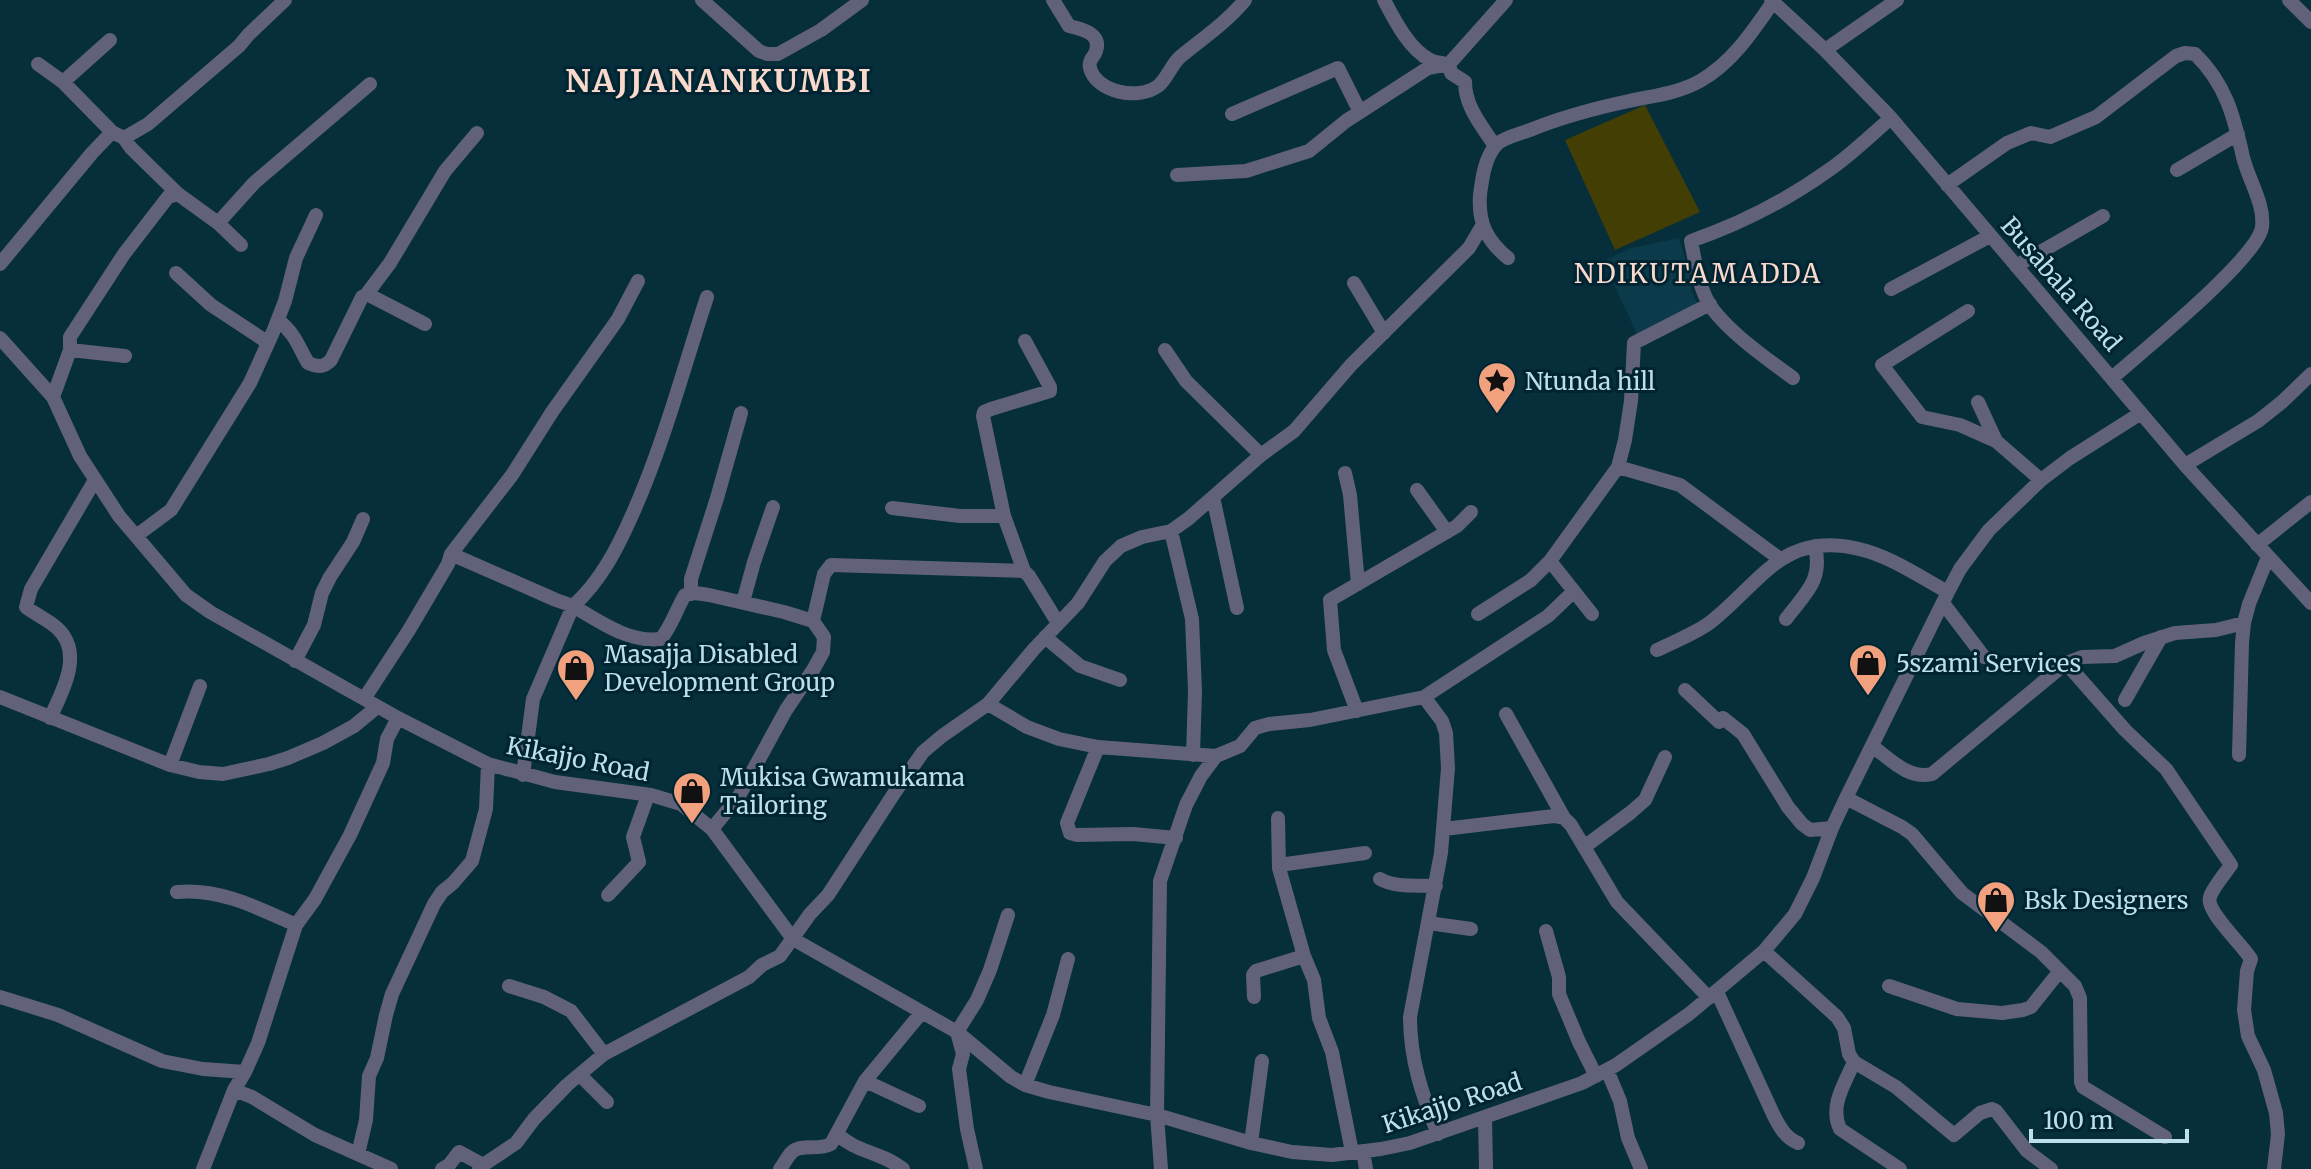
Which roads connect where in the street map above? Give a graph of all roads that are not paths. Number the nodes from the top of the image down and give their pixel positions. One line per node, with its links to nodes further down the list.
1 (285, 0): 23 (street)
2 (702, 0): 3 (street)
3 (862, 0)
4 (1053, 0): 5 (street)
5 (1245, 0)
6 (1384, 0): 15 (street)
7 (1506, 0): 15 (street)
8 (1897, 0): 13 (street)
9 (2289, 0): 11 (street)
10 (1772, 1): 13 (street, Busabala Road); 24 (street)
11 (2311, 22)
12 (110, 40): 16 (street)
13 (1825, 50): 20 (street, Busabala Road)
14 (38, 64): 16 (street)
15 (1449, 64): 18 (street); 24 (street)
16 (63, 82): 23 (street)
17 (370, 84): 31 (street)
18 (1360, 112): 19 (street); 26 (street)
19 (1232, 114)
20 (1891, 118): 27 (street, Busabala Road); 44 (street)
21 (477, 133): 42 (street)
22 (2238, 134): 25 (street); 27 (street); 57 (street)
23 (118, 135): 28 (street); 36 (street)
24 (1495, 146): 32 (street)
25 (2177, 170)
26 (1177, 175)
27 (1947, 185): 33 (street, Busabala Road)
28 (178, 194): 31 (street); 52 (street)
29 (316, 215): 46 (street)
30 (2103, 216): 37 (street)
31 (218, 223): 34 (street)
32 (1482, 226): 35 (street); 48 (street)
33 (1990, 236): 37 (street, Busabala Road); 41 (street)
34 (241, 245)
35 (1508, 258)
36 (0, 264)
37 (2016, 266): 57 (street, Busabala Road)
38 (176, 273): 51 (street)
39 (638, 281): 82 (street)
40 (1354, 283): 48 (street)
41 (1891, 289)
42 (366, 295): 46 (street); 47 (street)
43 (707, 297): 93 (street)
44 (1710, 304): 56 (street); 65 (street)
45 (1968, 311): 62 (street)
46 (278, 320): 51 (street)
47 (425, 324)
48 (1384, 333): 63 (street)
49 (0, 338): 58 (street, Kikajjo Road)
50 (1025, 341): 75 (street)
51 (267, 342): 79 (street)
52 (70, 350): 54 (street); 58 (street)
53 (1165, 350): 63 (street)
54 (125, 356)
55 (2311, 374): 64 (street)
56 (1793, 378)
57 (2112, 378): 61 (street, Busabala Road)
58 (53, 397): 67 (street, Kikajjo Road)
59 (1978, 402): 62 (street)
60 (741, 413): 89 (street)
61 (2141, 413): 64 (street, Busabala Road); 68 (street, Kikajjo Road)
62 (1996, 441): 68 (street)
63 (1261, 455): 70 (street)
64 (2185, 465): 80 (street, Busabala Road)
65 (1618, 467): 84 (street); 85 (street)
66 (1345, 473): 87 (street)
67 (95, 480): 79 (street, Kikajjo Road); 118 (street)
68 (2041, 480): 90 (street, Kikajjo Road)
69 (1417, 490): 78 (street)
70 (1213, 497): 77 (street); 94 (street)
71 (2311, 502): 80 (street)
72 (773, 507): 91 (street)
73 (892, 508): 75 (street)
74 (1471, 512): 78 (street)
75 (1004, 516): 86 (street)
76 (363, 519): 105 (street)
77 (1171, 531): 99 (street); 122 (street)
78 (1447, 532): 87 (street)
79 (136, 536): 105 (street, Kikajjo Road)
80 (2257, 545): 83 (street, Busabala Road)
81 (1815, 546): 84 (street); 90 (street); 97 (street)
82 (451, 554): 93 (street); 112 (street)
83 (2268, 557): 92 (street, Busabala Road); 100 (street)
84 (1780, 559): 103 (street)
85 (1550, 561): 88 (street); 95 (street)
86 (1024, 571): 98 (street); 99 (street)
87 (1358, 584): 116 (street)
88 (1573, 592): 96 (street); 111 (street)
89 (691, 594): 91 (street); 93 (street)
90 (1946, 597): 104 (street); 120 (street, Kikajjo Road)
91 (743, 602): 98 (street)
92 (2311, 603)
93 (573, 606): 128 (street)
94 (1237, 608)
95 (1478, 614)
96 (1592, 614)
97 (1786, 619)
98 (813, 621): 134 (street)
99 (1058, 623): 101 (street)
100 (2244, 623): 102 (street); 123 (street)
101 (1045, 637): 107 (street); 114 (street)
102 (2161, 637): 106 (street); 113 (street)
103 (1657, 650)
104 (1984, 657)
105 (295, 661): 112 (street, Kikajjo Road)
106 (2066, 663): 120 (street); 195 (street)
107 (1120, 680)
108 (200, 686): 127 (street)
109 (1685, 690): 133 (street)
110 (0, 697): 118 (street)
111 (1424, 697): 116 (street); 135 (street)
112 (364, 699): 115 (street, Kikajjo Road)
113 (2125, 700)
114 (988, 704): 121 (street); 149 (street)
115 (377, 707): 119 (street, Kikajjo Road); 127 (street)
116 (1357, 711): 124 (street)
117 (1506, 714): 132 (street)
118 (50, 718): 127 (street)
119 (398, 718): 126 (street, Kikajjo Road); 146 (street)
120 (1872, 746): 130 (street, Kikajjo Road)
121 (1098, 747): 122 (street); 136 (street)
122 (1193, 755): 124 (street)
123 (2239, 755)
124 (1216, 756): 136 (street)
125 (1665, 757): 137 (street)
126 (488, 764): 128 (street, Kikajjo Road); 180 (street)
127 (170, 765)
128 (523, 775): 129 (street, Kikajjo Road)
129 (648, 795): 134 (street, Kikajjo Road); 143 (street)
130 (1846, 798): 133 (street, Kikajjo Road); 153 (street)
131 (1278, 818): 139 (street)
132 (1564, 818): 135 (street); 137 (street)
133 (1832, 828): 150 (street, Kikajjo Road)
134 (712, 829): 149 (street, Kikajjo Road)
135 (1444, 829): 141 (street)
136 (1176, 838): 172 (street)
137 (1584, 847): 156 (street)
138 (1365, 853): 139 (street)
139 (1279, 865): 151 (street)
140 (1380, 879): 141 (street)
141 (1436, 886): 145 (street)
142 (177, 892): 146 (street)
143 (608, 895)
144 (1008, 915): 160 (street)
145 (1428, 923): 147 (street); 175 (street)
146 (296, 925): 164 (street)
147 (1471, 929)
148 (1546, 931): 165 (street)
149 (793, 939): 159 (street, Kikajjo Road); 161 (street)
150 (1764, 951): 156 (street, Kikajjo Road); 163 (street)
151 (1304, 956): 158 (street); 179 (street)
152 (1068, 959): 168 (street)
153 (2059, 972): 155 (street); 176 (street)
154 (509, 986): 161 (street)
155 (1889, 986)
156 (1713, 995): 165 (street, Kikajjo Road); 178 (street)
157 (0, 997): 164 (street)
158 (1254, 997)
159 (922, 1012): 160 (street, Kikajjo Road); 167 (street)
160 (957, 1032): 168 (street, Kikajjo Road); 188 (street)
161 (604, 1054): 166 (street)
162 (1262, 1061): 177 (street)
163 (1854, 1062): 193 (street); 194 (street)
164 (245, 1072): 169 (street)
165 (1601, 1073): 173 (street, Kikajjo Road); 192 (street)
166 (580, 1075): 170 (street); 182 (street)
167 (865, 1081): 171 (street); 174 (street)
168 (1025, 1085): 172 (street, Kikajjo Road)
169 (234, 1090): 180 (street); 183 (street)
170 (607, 1102)
171 (919, 1106)
172 (1157, 1115): 177 (street, Kikajjo Road); 189 (street)
173 (1485, 1117): 175 (street, Kikajjo Road); 191 (street)
174 (837, 1134): 186 (street); 187 (street)
175 (1438, 1134): 179 (street, Kikajjo Road)
176 (2165, 1137)
177 (1251, 1143): 181 (street, Kikajjo Road)
178 (1798, 1143)
179 (1358, 1152): 181 (street, Kikajjo Road); 190 (street)
180 (358, 1154): 184 (street)
181 (1314, 1162)
182 (481, 1167): 185 (street)
183 (203, 1169)
184 (391, 1169)
185 (442, 1169)
186 (780, 1169)
187 (903, 1169)
188 (976, 1169)
189 (1161, 1169)
190 (1366, 1169)
191 (1486, 1169)
192 (1641, 1169)
193 (1900, 1169)
194 (2051, 1169)
195 (2274, 1169)

